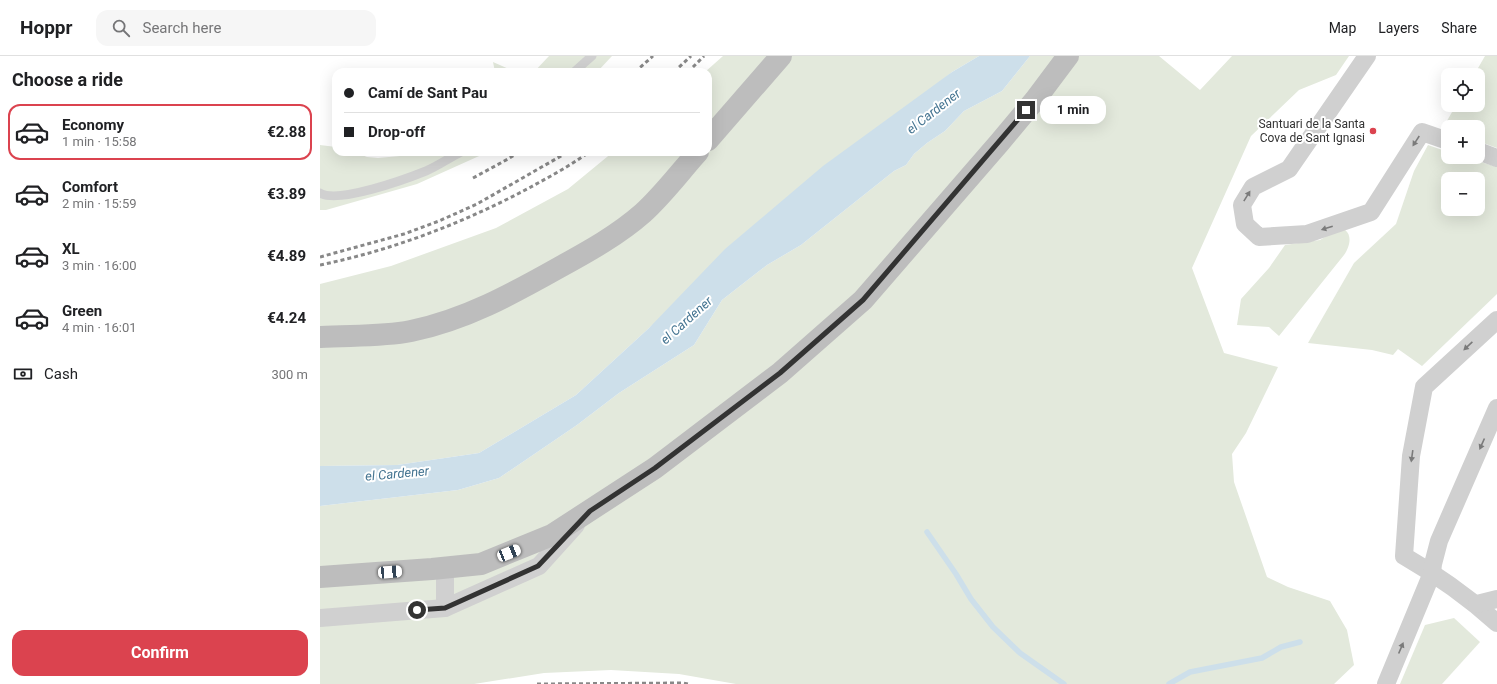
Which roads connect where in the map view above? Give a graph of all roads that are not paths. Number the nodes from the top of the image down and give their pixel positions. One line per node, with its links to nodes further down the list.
1 (592, 56): 6 (lane)
2 (781, 56): 8 (main road)
3 (1068, 56): 7 (main road)
4 (1081, 56): 7 (main road)
5 (1367, 56): 9 (street, one-way to 5)
6 (578, 68)
7 (1035, 100): 18 (main road)
8 (712, 135)
9 (1441, 138)
10 (1485, 154): 13 (street)
11 (453, 156): 14 (lane)
12 (695, 156): 16 (main road)
13 (1497, 158)
14 (322, 196)
15 (1497, 320): 20 (street, one-way to 20)
16 (320, 336)
17 (1496, 415): 20 (street, one-way to 20)
18 (590, 511): 19 (main road); 24 (street)
19 (445, 568): 21 (main road); 24 (street)
20 (1432, 573): 23 (street); 27 (street, one-way to 20)
21 (320, 577)
22 (1497, 599): 23 (street)
23 (1477, 604): 26 (street)
24 (445, 608): 25 (street)
25 (320, 618)
26 (1497, 623)
27 (1386, 684)

